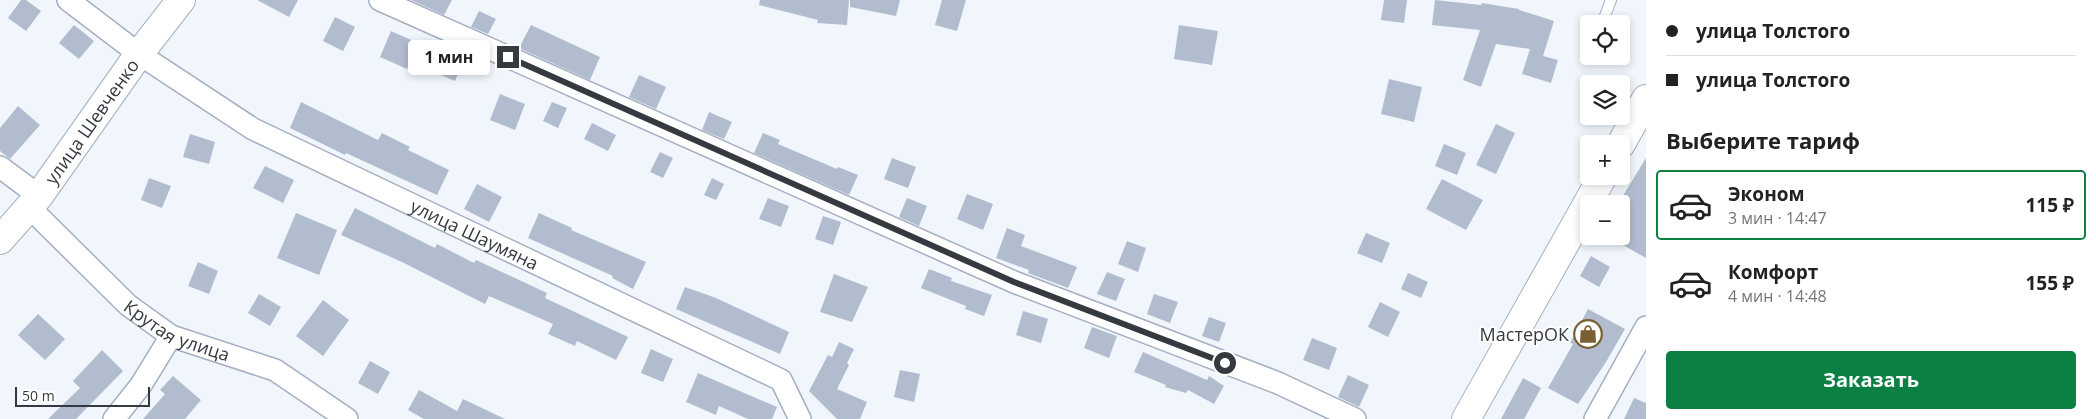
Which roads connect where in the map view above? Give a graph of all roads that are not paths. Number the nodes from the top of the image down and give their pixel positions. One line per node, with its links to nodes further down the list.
1 (68, 0): 6 (street, улица Шаумяна)
2 (181, 0): 6 (main road, улица Шевченко)
3 (380, 0): 18 (street)
4 (1611, 0): 5 (lane)
5 (1605, 15)
6 (139, 54): 11 (main road, улица Шевченко); 17 (street, улица Шаумяна)
7 (1646, 99): 8 (main road)
8 (1626, 135)
9 (0, 167): 11 (street, Крутая улица)
10 (1598, 185): 19 (main road)
11 (34, 202): 12 (main road, улица Шевченко); 14 (street, Крутая улица)
12 (0, 240)
13 (1646, 328): 20 (street)
14 (171, 336): 15 (street); 16 (street, Крутая улица)
15 (114, 419)
16 (348, 419)
17 (800, 419)
18 (1355, 419)
19 (1466, 419)
20 (1595, 419)

